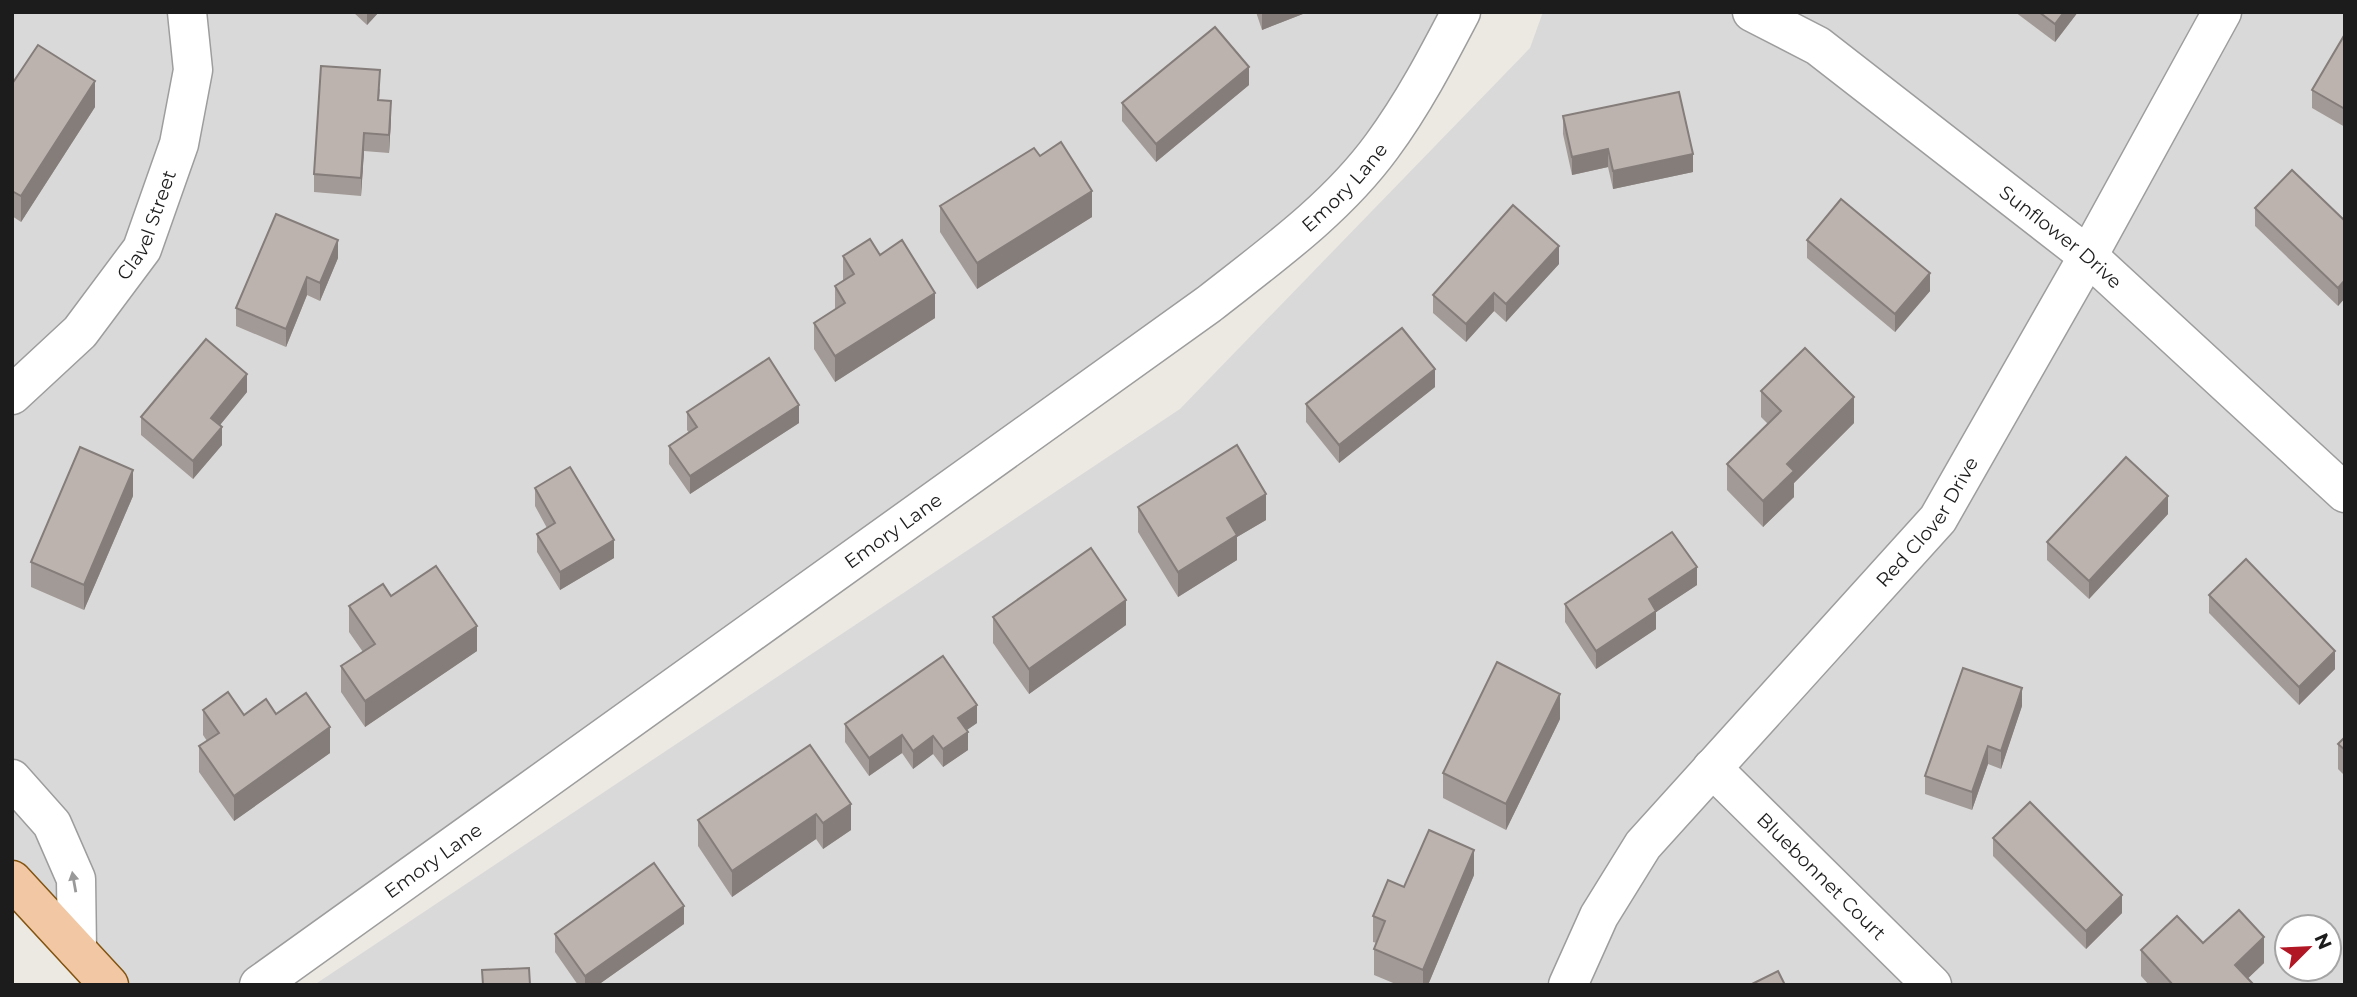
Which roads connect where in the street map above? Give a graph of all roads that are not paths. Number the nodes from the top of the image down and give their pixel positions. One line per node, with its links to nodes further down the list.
1 (187, 12): 6 (street, Clavel Street)
2 (1461, 12): 13 (street, Emory Lane)
3 (1752, 12): 5 (street, Sunflower Drive)
4 (2222, 12): 5 (street, Red Clover Drive)
5 (2088, 257): 7 (street, Sunflower Drive); 8 (street, Red Clover Drive)
6 (12, 395)
7 (2345, 493)
8 (1712, 768): 14 (street, Red Clover Drive); 15 (street, Bluebonnet Court)
9 (12, 779): 11 (street, one-way to 9)
10 (12, 880): 11 (main road)
11 (77, 950): 12 (main road)
12 (109, 985)
13 (260, 985)
14 (1568, 985)
15 (1932, 985)

